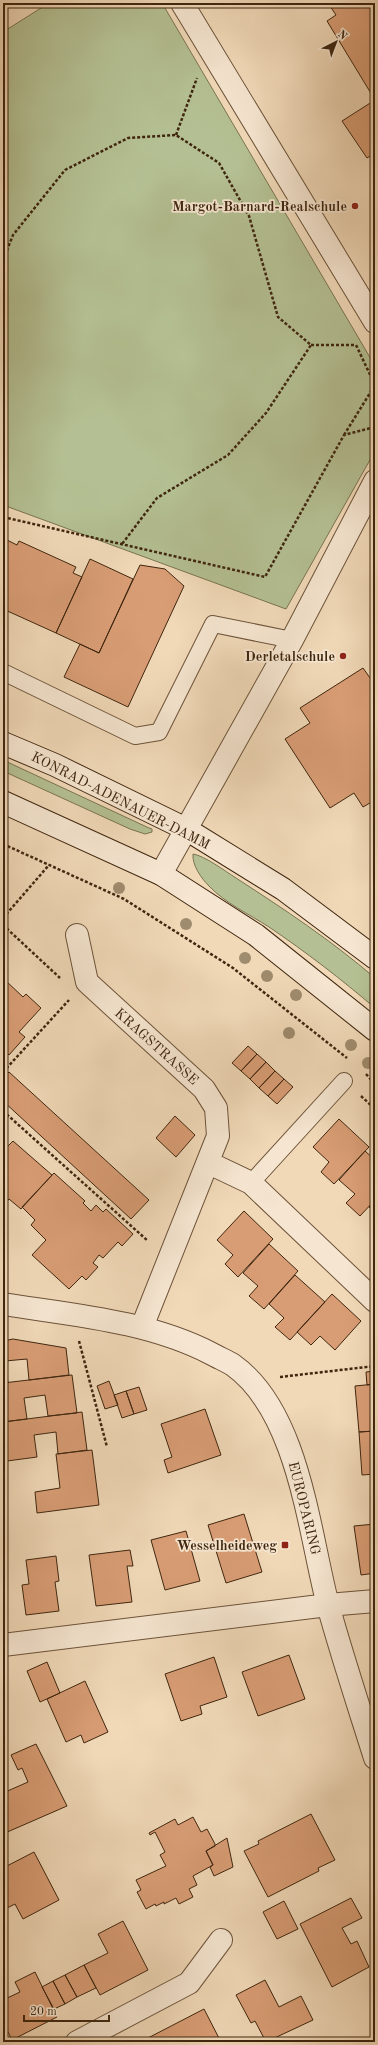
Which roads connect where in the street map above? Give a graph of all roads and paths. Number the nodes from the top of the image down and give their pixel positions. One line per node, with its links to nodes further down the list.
1 (182, 3): 2 (street)
2 (208, 46): 3 (path); 5 (street)
3 (176, 135): 4 (path); 7 (path)
4 (3, 260)
5 (375, 322)
6 (361, 340): 8 (path)
7 (311, 346): 8 (path); 13 (path)
8 (356, 346): 10 (path)
9 (375, 426): 10 (path)
10 (344, 435): 13 (path)
11 (375, 481): 14 (street)
12 (3, 517): 13 (path)
13 (122, 544)
14 (292, 640): 15 (lane); 18 (street)
15 (3, 672)
16 (3, 742): 18 (street, KONRAD-ADENAUER-DAMM)
17 (3, 802): 21 (street)
18 (186, 829): 21 (street); 25 (street, KONRAD-ADENAUER-DAMM)
19 (3, 844): 20 (path)
20 (49, 865): 22 (path); 29 (path)
21 (161, 874): 28 (street)
22 (3, 918)
23 (3, 925): 26 (path)
24 (77, 935): 35 (street, KRAGSTRASSE)
25 (375, 958)
26 (65, 983)
27 (59, 1012): 31 (path)
28 (375, 1030)
29 (349, 1059)
30 (360, 1069): 33 (path)
31 (3, 1072)
32 (344, 1081): 36 (lane)
33 (375, 1084)
34 (3, 1111): 37 (path)
35 (209, 1163): 36 (street); 37 (street, KRAGSTRASSE)
36 (251, 1183): 38 (street)
37 (170, 1260): 41 (street, KRAGSTRASSE)
38 (375, 1301)
39 (3, 1304): 40 (street, EUROPARING)
40 (73, 1315): 41 (street, EUROPARING); 44 (path)
41 (142, 1327): 46 (street, EUROPARING)
42 (375, 1366): 43 (path)
43 (276, 1378)
44 (107, 1447)
45 (375, 1601): 46 (street)
46 (328, 1605): 47 (street); 48 (street, EUROPARING)
47 (3, 1645)
48 (375, 1758)
49 (221, 1940): 50 (street)
50 (77, 2042)

